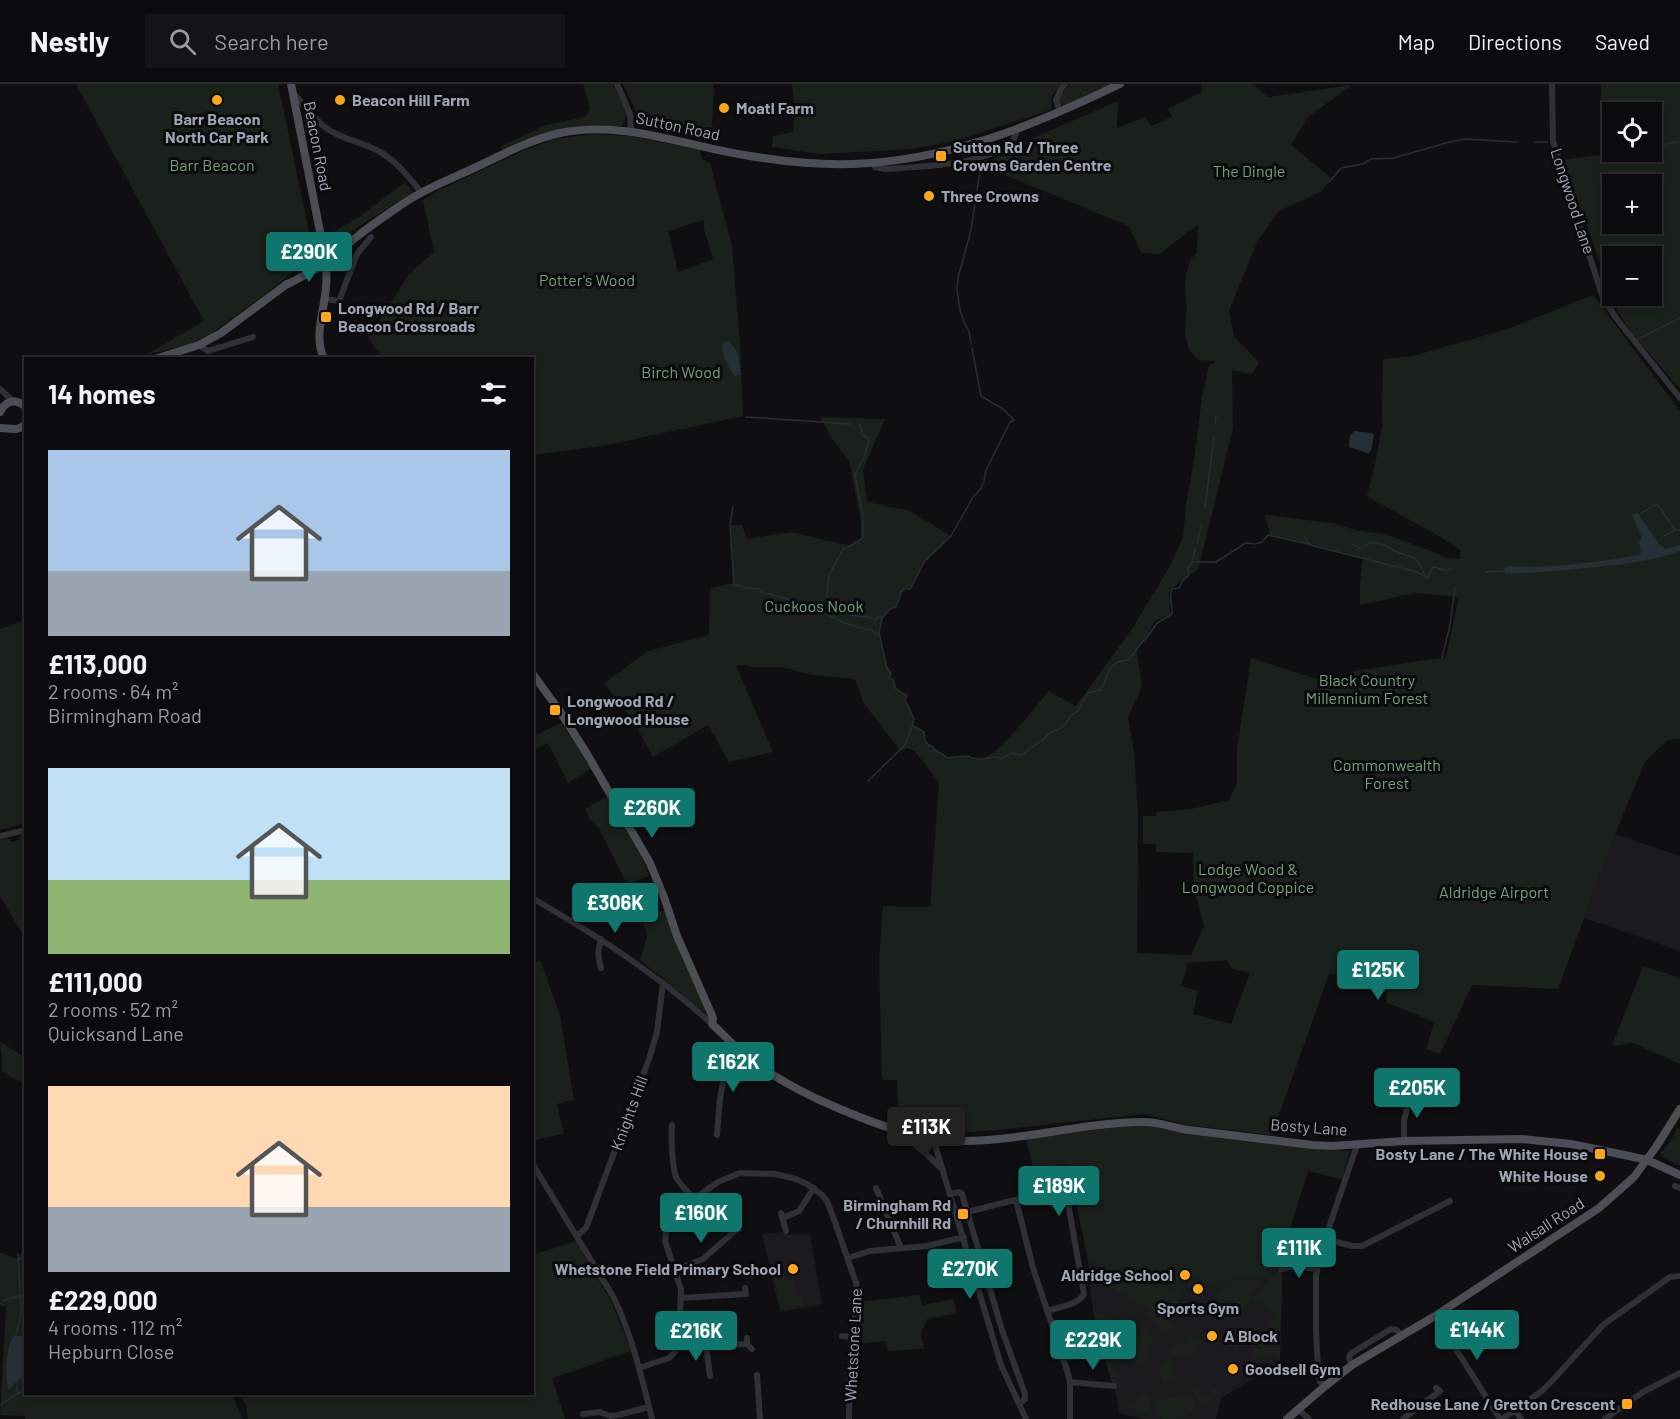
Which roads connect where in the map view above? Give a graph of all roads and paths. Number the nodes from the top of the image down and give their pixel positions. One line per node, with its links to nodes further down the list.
1 (617, 84): 8 (street)
2 (1065, 84): 6 (street)
3 (1120, 84): 6 (main road, Sutton Road)
4 (1552, 84): 19 (street, Longwood Lane)
5 (292, 88): 10 (street); 12 (main road, Beacon Road)
6 (1060, 112): 7 (main road, Sutton Road)
7 (1017, 130): 9 (main road, Sutton Road); 9 (street, Sutton Road)
8 (632, 131): 9 (main road, Sutton Road); 10 (main road, Sutton Road)
9 (873, 163)
10 (422, 192): 12 (main road, Sutton Road)
11 (371, 237): 13 (street)
12 (323, 261): 13 (main road, Beacon Road); 15 (main road, Sutton Road)
13 (325, 299): 17 (main road, Beacon Road)
14 (253, 337): 15 (street)
15 (199, 345): 16 (main road, Sutton Road)
16 (161, 357)
17 (323, 357)
18 (0, 389): 20 (street); 21 (street)
19 (1680, 398)
20 (22, 403): 21 (main road)
21 (1, 409)
22 (0, 419): 24 (main road)
23 (24, 426): 24 (main road)
24 (7, 429): 25 (street)
25 (24, 432)
26 (534, 676): 35 (main road)
27 (24, 830): 28 (street)
28 (0, 836)
29 (534, 899): 30 (street)
30 (601, 939): 31 (street); 34 (street)
31 (601, 968)
32 (1368, 975): 33 (street)
33 (1394, 978)
34 (663, 983): 35 (street); 58 (street, Knights Hill)
35 (712, 1024): 36 (main road, Bosty Lane)
36 (735, 1047): 40 (main road, Bosty Lane); 41 (street)
37 (1411, 1094): 43 (street)
38 (1680, 1109): 45 (main road, Walsall Road)
39 (672, 1125): 52 (street)
40 (898, 1132): 42 (main road, Bosty Lane); 47 (street)
41 (717, 1135)
42 (933, 1138): 44 (main road, Bosty Lane); 47 (street)
43 (1404, 1141): 44 (main road, Bosty Lane); 45 (main road, Bosty Lane)
44 (1357, 1145): 60 (street)
45 (1647, 1160): 48 (main road, Bosty Lane); 70 (main road, Walsall Road)
46 (534, 1166): 58 (street)
47 (943, 1170): 51 (street)
48 (1680, 1175)
49 (814, 1188): 52 (street); 57 (street); 62 (street, Whetstone Lane)
50 (876, 1188): 61 (street)
51 (951, 1194): 55 (street); 59 (street)
52 (694, 1199): 65 (street)
53 (1016, 1200): 55 (street); 69 (street); 69 (street)
54 (1450, 1201): 60 (street)
55 (967, 1212): 85 (street)
56 (736, 1231): 65 (street)
57 (786, 1231)
58 (577, 1236): 76 (street)
59 (964, 1237): 61 (street); 85 (street)
60 (1325, 1239): 64 (street)
61 (901, 1248): 62 (street)
62 (848, 1258): 72 (street, Whetstone Lane)
63 (1281, 1269): 64 (street)
64 (1317, 1269): 82 (street)
65 (675, 1270): 68 (street)
66 (1680, 1276): 88 (street)
67 (746, 1288): 68 (street)
68 (681, 1298): 73 (street)
69 (1047, 1311): 80 (street)
70 (1435, 1316): 82 (main road, Walsall Road); 99 (street)
71 (842, 1336): 72 (street)
72 (853, 1337): 93 (street, Whetstone Lane)
73 (679, 1341): 75 (street); 76 (street)
74 (749, 1343): 75 (street)
75 (706, 1346): 79 (street)
76 (639, 1368): 86 (street)
77 (1680, 1373): 101 (street)
78 (757, 1375): 92 (street)
79 (710, 1376)
80 (1070, 1382): 81 (street); 95 (street)
81 (1114, 1386)
82 (1324, 1387): 87 (main road, Walsall Road)
83 (1437, 1388): 98 (street)
84 (600, 1403): 89 (street)
85 (1019, 1404): 94 (street)
86 (649, 1407): 89 (street); 91 (street)
87 (1298, 1409): 96 (main road, Walsall Road); 97 (street)
88 (1515, 1410): 99 (street); 100 (street)
89 (598, 1412): 90 (street)
90 (583, 1414)
91 (652, 1419)
92 (760, 1419)
93 (849, 1419)
94 (1026, 1419)
95 (1070, 1419)
96 (1287, 1419)
97 (1309, 1419)
98 (1403, 1419)
99 (1501, 1419)
100 (1521, 1419)
101 (1605, 1419)

